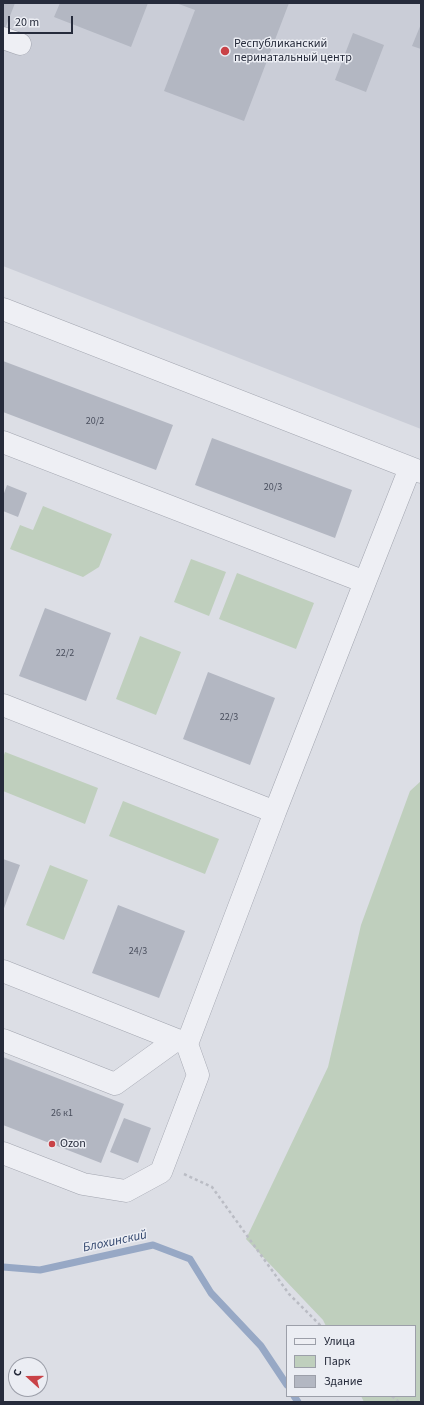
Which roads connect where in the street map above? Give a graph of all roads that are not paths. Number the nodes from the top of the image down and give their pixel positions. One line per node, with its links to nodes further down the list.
1 (3, 310): 3 (lane)
2 (3, 442): 4 (lane)
3 (415, 470): 4 (lane)
4 (365, 582): 6 (lane)
5 (3, 705): 6 (lane)
6 (275, 812): 9 (lane)
7 (3, 971): 9 (lane)
8 (3, 1040): 9 (lane)
9 (181, 1042): 10 (lane)
10 (3, 1153)

